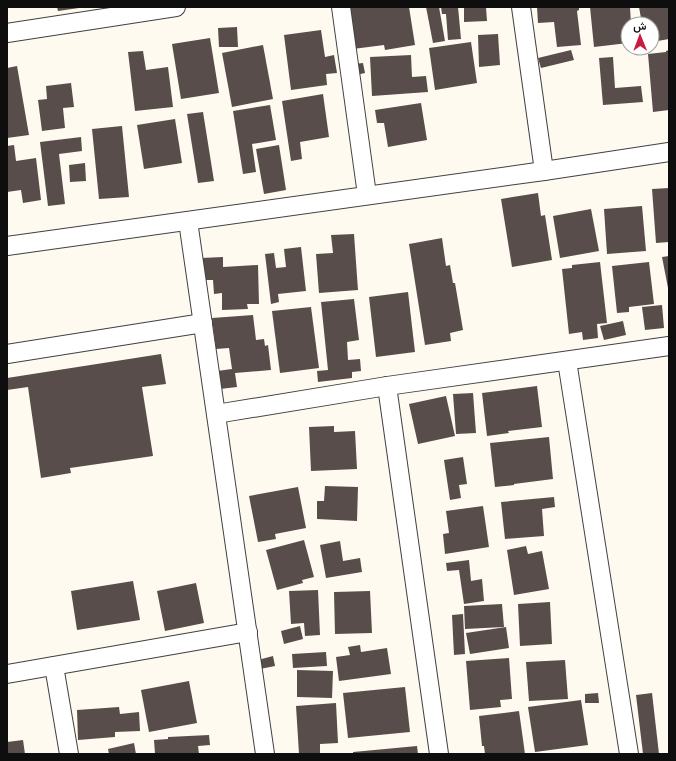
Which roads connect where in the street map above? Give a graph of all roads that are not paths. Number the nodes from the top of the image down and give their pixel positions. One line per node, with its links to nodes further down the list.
1 (176, 7): 4 (street)
2 (341, 7): 7 (street)
3 (521, 7): 6 (street)
4 (7, 33)
5 (669, 152): 6 (street)
6 (544, 171): 7 (street)
7 (367, 195): 8 (street)
8 (188, 221): 9 (street); 10 (street)
9 (7, 246)
10 (203, 323): 12 (street); 15 (street)
11 (669, 346): 13 (street)
12 (7, 354)
13 (567, 361): 14 (street); 22 (street)
14 (387, 386): 15 (street); 21 (street)
15 (216, 414): 16 (street)
16 (248, 632): 17 (street); 20 (street)
17 (54, 666): 18 (street); 19 (street)
18 (7, 674)
19 (69, 754)
20 (266, 754)
21 (439, 754)
22 (629, 754)

